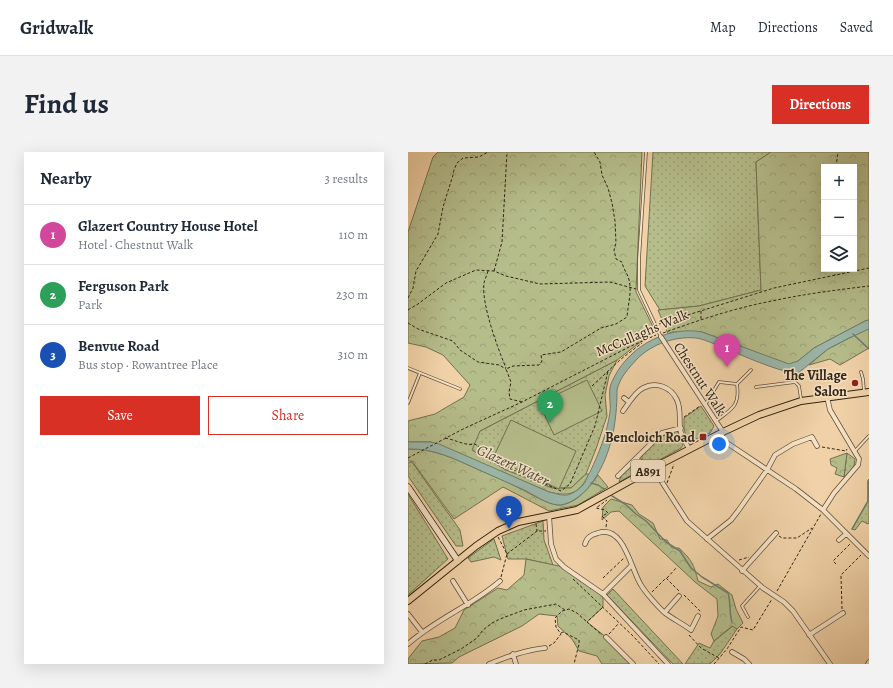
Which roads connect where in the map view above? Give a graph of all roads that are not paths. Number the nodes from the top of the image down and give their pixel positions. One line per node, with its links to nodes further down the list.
1 (646, 152): 2 (lane)
2 (660, 335): 18 (street, Chestnut Walk)
3 (408, 368): 6 (lane)
4 (751, 370): 8 (lane)
5 (861, 372): 12 (lane)
6 (420, 373): 9 (lane); 17 (lane)
7 (454, 381): 9 (lane)
8 (737, 384): 18 (lane); 20 (lane)
9 (452, 385): 11 (lane)
10 (756, 387): 15 (lane)
11 (460, 389)
12 (867, 393): 13 (main road, A891)
13 (827, 397): 15 (main road, A891); 26 (street)
14 (624, 398): 16 (street)
15 (801, 401): 22 (main road, A891)
16 (629, 402): 19 (street); 21 (street)
17 (408, 403)
18 (704, 404): 20 (street, Chestnut Walk)
19 (623, 411)
20 (715, 422): 22 (street, Chestnut Walk)
21 (681, 428): 25 (street); 27 (street)
22 (721, 433): 25 (main road, A891); 30 (street)
23 (869, 436): 26 (lane)
24 (818, 446): 30 (street)
25 (690, 450): 29 (main road, A891)
26 (855, 451): 33 (street)
27 (636, 459): 28 (street); 31 (street)
28 (643, 464)
29 (654, 468): 34 (main road, A891); 37 (street)
30 (767, 470): 33 (street); 37 (street)
31 (618, 476)
32 (408, 487): 41 (main road)
33 (823, 510): 36 (street)
34 (549, 515): 41 (main road, A891); 47 (street)
35 (776, 533): 43 (street)
36 (846, 534): 38 (street); 40 (street)
37 (707, 540): 43 (street)
38 (840, 540)
39 (585, 544): 42 (street)
40 (869, 556)
41 (458, 561): 49 (main road, A891)
42 (632, 565): 47 (street); 51 (street)
43 (742, 571): 46 (street)
44 (453, 581): 50 (street)
45 (500, 581): 50 (street)
46 (760, 586): 55 (lane); 57 (street)
47 (602, 594): 66 (street)
48 (679, 596): 51 (street)
49 (408, 601)
50 (468, 605): 56 (street)
51 (665, 612): 54 (street)
52 (843, 613): 57 (street)
53 (408, 614): 56 (street)
54 (698, 616)
55 (748, 617)
56 (422, 632): 59 (street)
57 (810, 635): 68 (street)
58 (606, 637): 65 (street)
59 (408, 644)
60 (545, 648): 62 (street)
61 (732, 652): 67 (street)
62 (513, 654): 63 (street); 64 (street)
63 (489, 664)
64 (516, 664)
65 (633, 664)
66 (667, 664)
67 (749, 664)
68 (830, 664)

